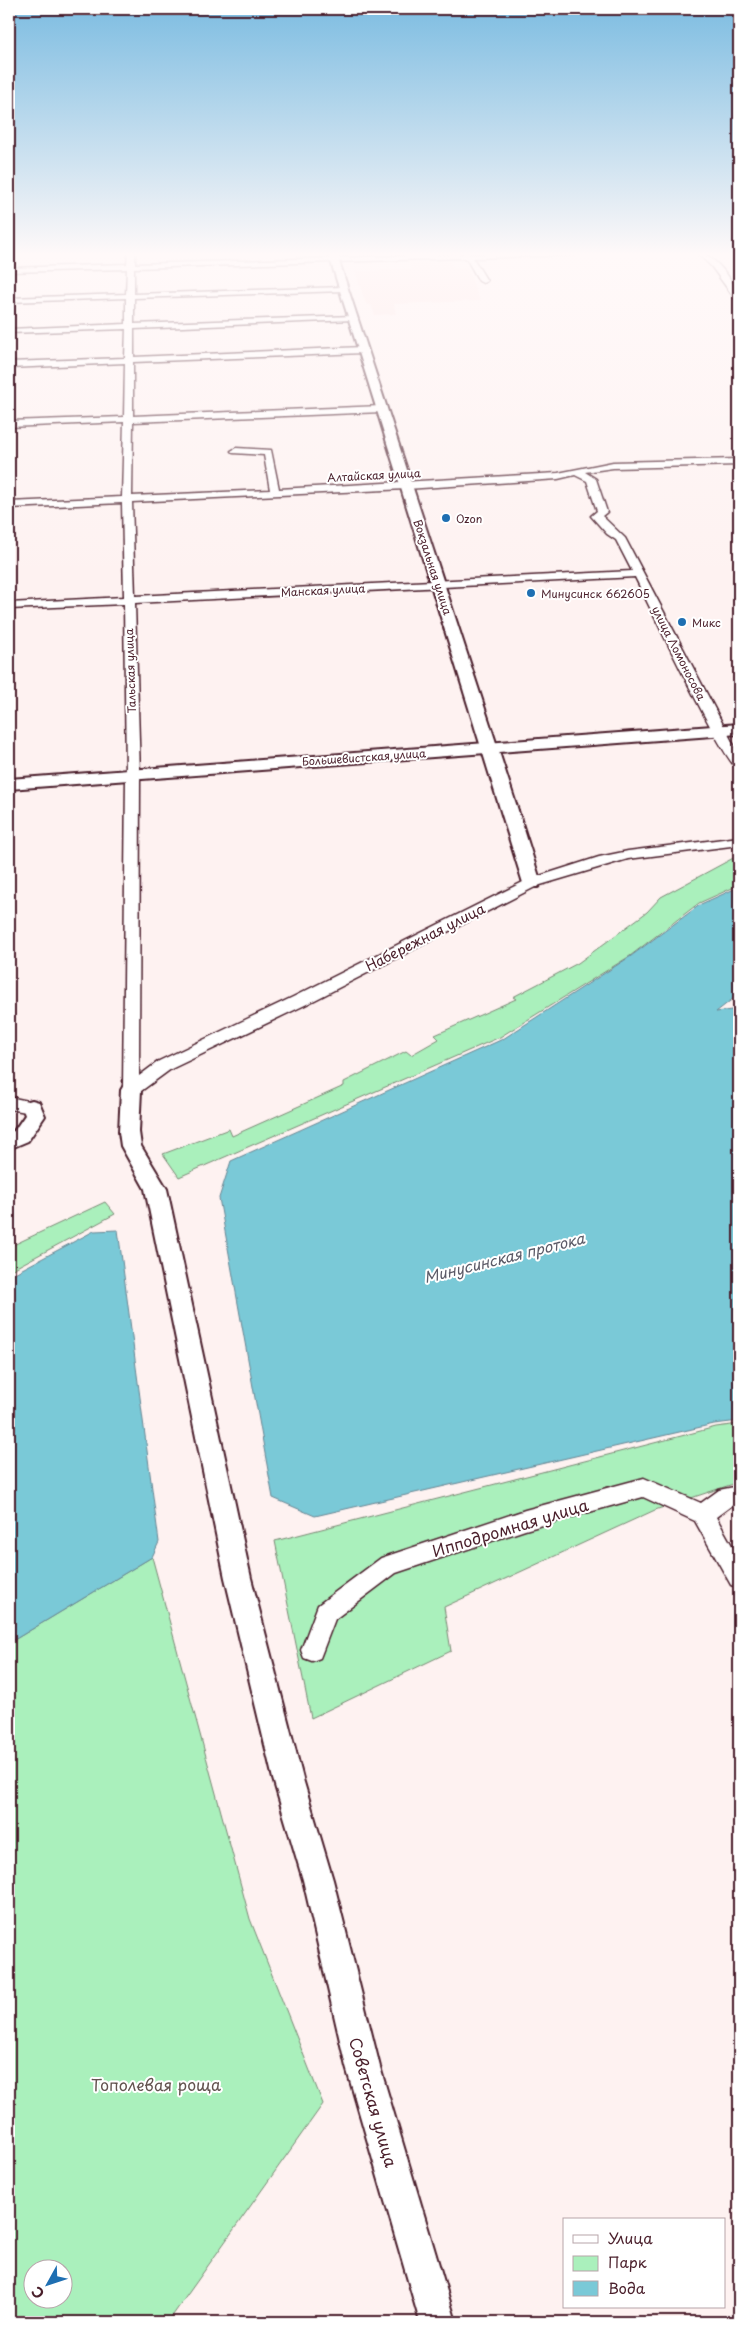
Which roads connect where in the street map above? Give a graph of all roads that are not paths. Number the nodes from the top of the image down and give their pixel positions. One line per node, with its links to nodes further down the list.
1 (127, 360): 6 (street, Тальская улица)
2 (109, 361): 4 (street)
3 (366, 361): 5 (street, Вокзальная улица)
4 (9, 365)
5 (382, 409): 6 (street); 11 (street, Вокзальная улица)
6 (129, 419): 7 (street); 13 (street, Тальская улица)
7 (9, 424)
8 (236, 451): 12 (street)
9 (739, 462): 10 (street, Алтайская улица)
10 (578, 472): 11 (street, Алтайская улица); 15 (street, улица Ломоносова)
11 (406, 486): 12 (street, Алтайская улица); 16 (street, Вокзальная улица)
12 (275, 492): 13 (street, Алтайская улица)
13 (127, 500): 14 (street, Алтайская улица); 17 (street, Тальская улица)
14 (9, 506)
15 (638, 574): 16 (street, Манская улица); 20 (street, улица Ломоносова)
16 (439, 584): 17 (street, Манская улица); 21 (street, Вокзальная улица)
17 (128, 600): 18 (street, Манская улица); 23 (street, Тальская улица)
18 (9, 606)
19 (739, 729): 20 (main road, Большевистская улица)
20 (719, 731): 21 (main road, Большевистская улица); 22 (street, улица Ломоносова)
21 (492, 748): 23 (main road, Большевистская улица); 26 (street, Вокзальная улица)
22 (739, 766)
23 (133, 775): 24 (main road, Большевистская улица); 27 (street, Тальская улица)
24 (9, 784)
25 (739, 841): 26 (street, Набережная улица)
26 (532, 883): 28 (street, Набережная улица)
27 (132, 1057): 28 (street); 29 (street, Тальская улица)
28 (164, 1064): 29 (street, Набережная улица)
29 (131, 1090): 37 (street, Советская улица)
30 (9, 1102): 31 (street)
31 (32, 1107): 32 (street)
32 (9, 1142)
33 (739, 1495): 34 (street)
34 (703, 1514): 35 (street); 36 (street, Ипподромная улица)
35 (739, 1578)
36 (312, 1650)
37 (438, 2322)

